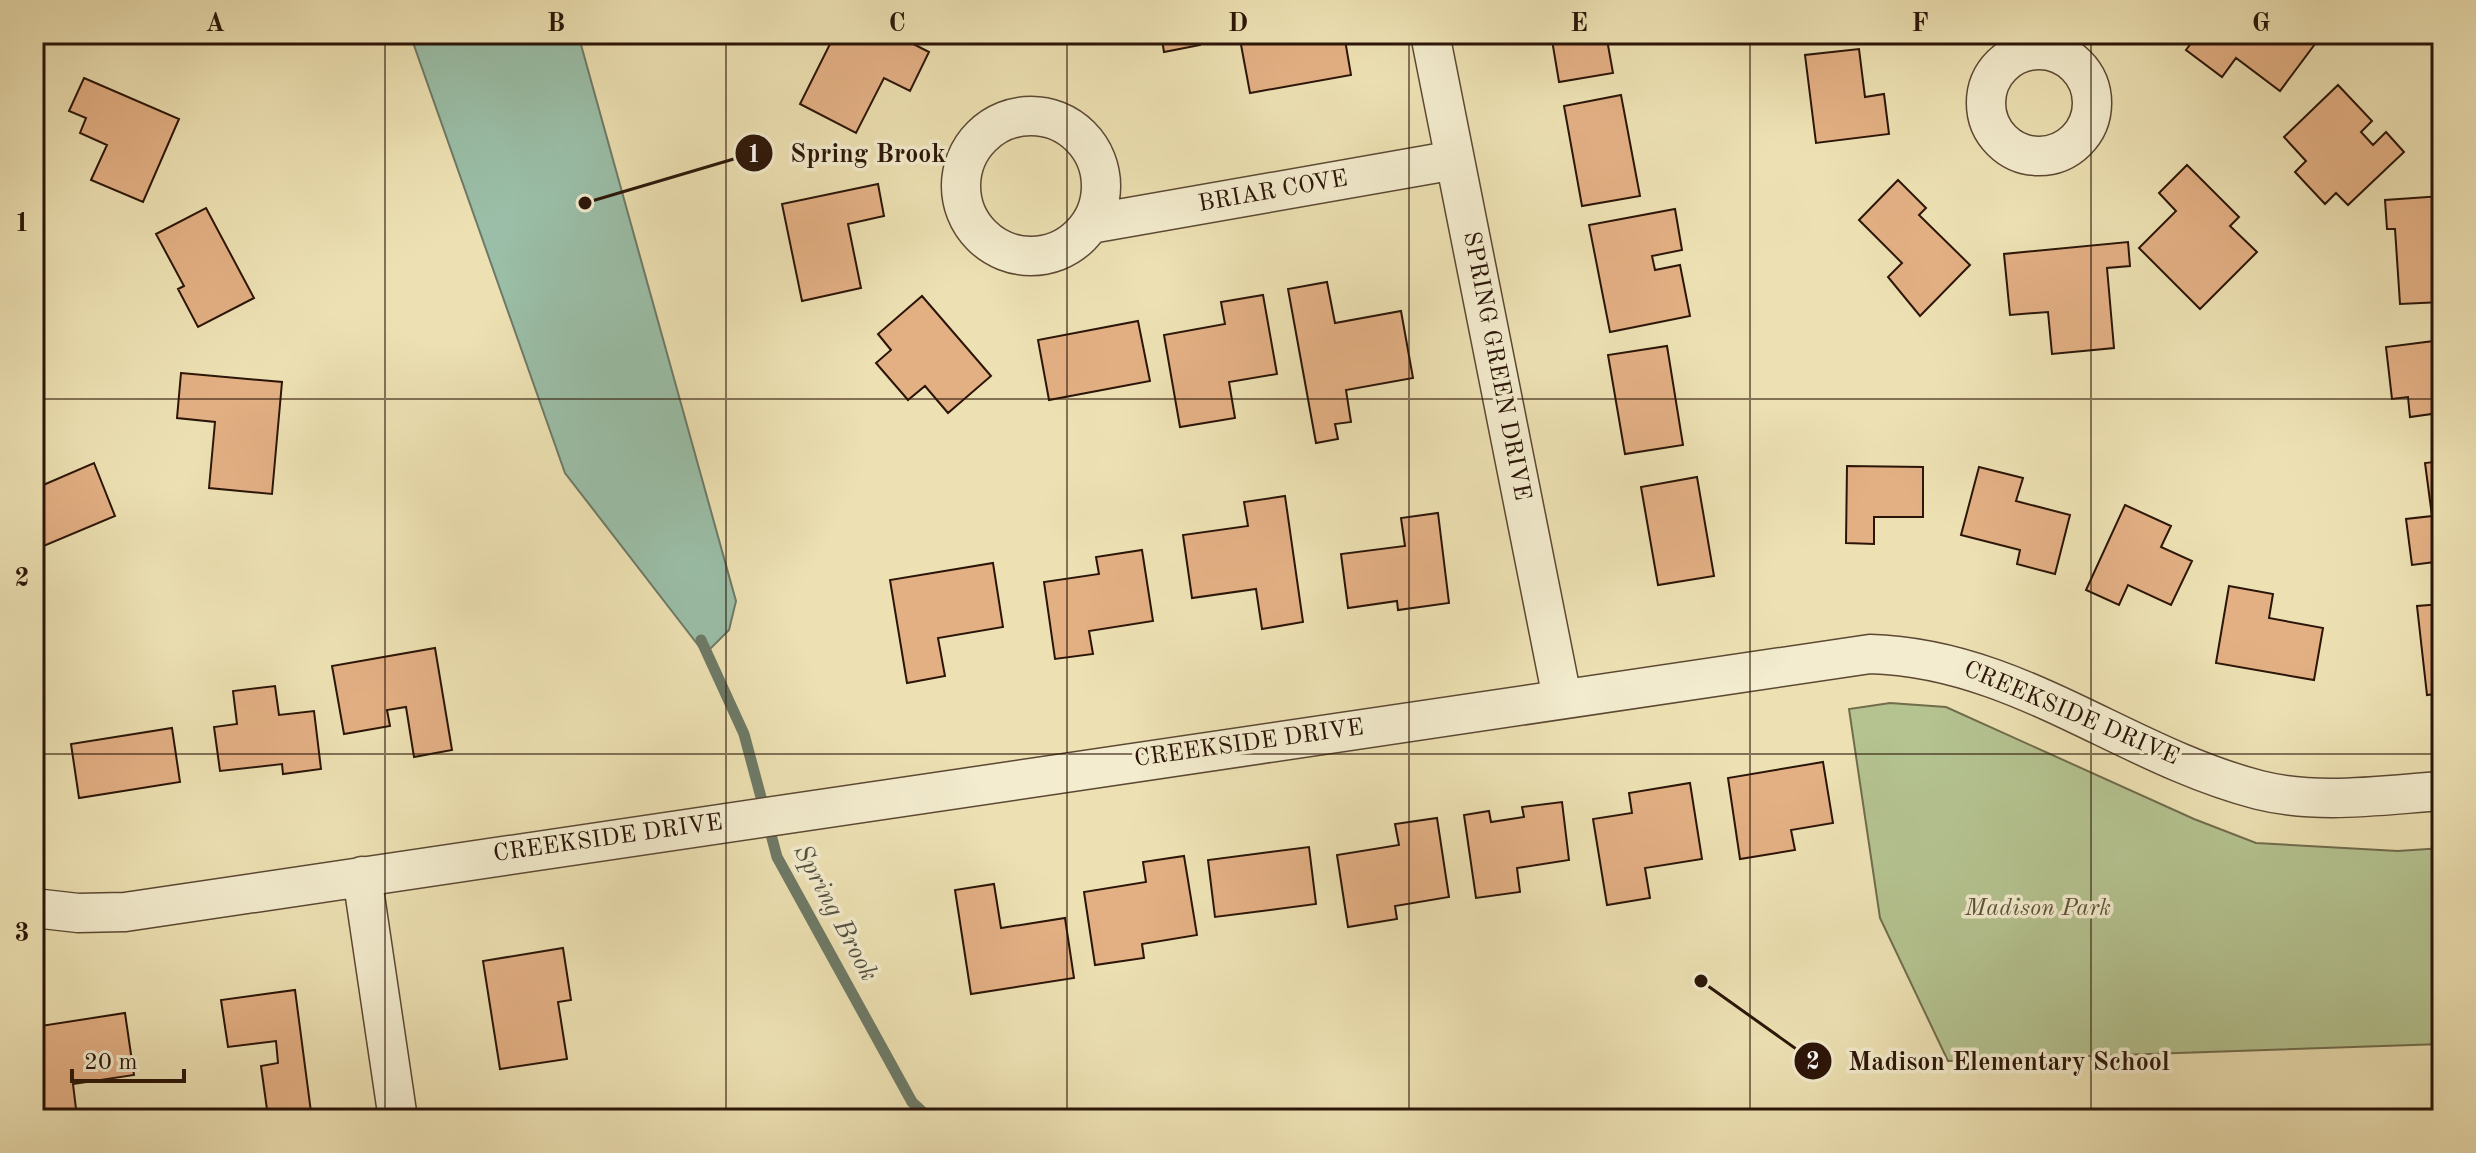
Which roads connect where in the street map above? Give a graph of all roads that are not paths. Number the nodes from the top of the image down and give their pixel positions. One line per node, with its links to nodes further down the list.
1 (1430, 34): 2 (street, SPRING GREEN DRIVE)
2 (1455, 160): 3 (street, BRIAR COVE); 4 (street, SPRING GREEN DRIVE)
3 (1090, 224)
4 (1562, 698): 5 (street, CREEKSIDE DRIVE); 6 (street, CREEKSIDE DRIVE)
5 (2442, 791)
6 (362, 876): 7 (street, CREEKSIDE DRIVE); 8 (street)
7 (34, 908)
8 (398, 1119)

